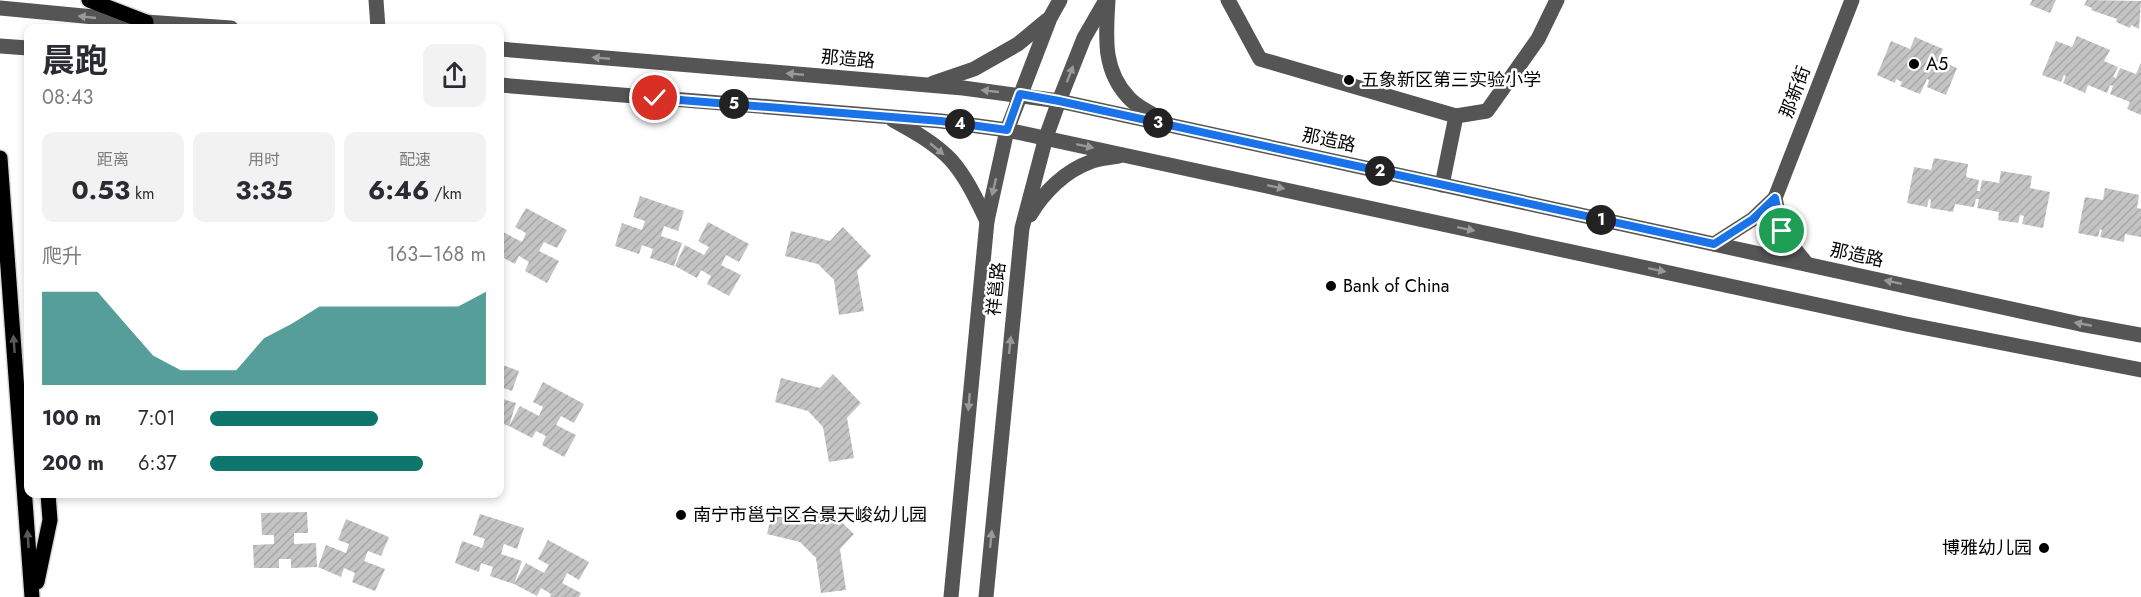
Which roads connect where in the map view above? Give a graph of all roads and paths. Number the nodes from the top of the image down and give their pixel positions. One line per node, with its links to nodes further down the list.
1 (89, 0): 10 (main road)
2 (376, 0): 12 (street)
3 (1060, 0): 9 (street, 祥邕路)
4 (1107, 0): 19 (street, 祥邕路, one-way to 4); 22 (street)
5 (1228, 0): 20 (street)
6 (1557, 0): 20 (street)
7 (1852, 0): 28 (street, 那新街)
8 (0, 8): 10 (street, one-way to 8)
9 (1050, 18): 17 (street); 18 (street, 祥邕路)
10 (146, 22): 11 (street)
11 (174, 24)
12 (378, 24)
13 (0, 46): 14 (street)
14 (24, 48)
15 (504, 49): 17 (street, 那造路, one-way to 15)
16 (504, 85): 21 (street)
17 (928, 85): 18 (street, 那造路, one-way to 17)
18 (1020, 94): 19 (street, 那造路); 23 (street, 祥邕路)
19 (1059, 101): 22 (street, 那造路); 24 (street, 祥邕路)
20 (1456, 116): 27 (street)
21 (888, 117): 23 (street); 29 (street, one-way to 29)
22 (1171, 126): 27 (street, 那造路)
23 (1007, 130): 24 (street); 29 (street, 祥邕路, one-way to 29)
24 (1046, 137): 25 (street, one-way to 25); 30 (street, 祥邕路)
25 (1125, 155): 30 (street); 34 (street, one-way to 34)
26 (0, 158): 35 (main road, one-way to 26)
27 (1442, 185): 31 (street, 那造路)
28 (1775, 198): 31 (street); 32 (street)
29 (987, 222): 39 (street, 祥邕路, one-way to 39)
30 (1022, 228): 40 (street, 祥邕路, one-way to 30)
31 (1714, 244): 32 (street, 那造路)
32 (1807, 264): 33 (street, 那造路, one-way to 32)
33 (2141, 335)
34 (2141, 370)
35 (24, 477)
36 (26, 498): 38 (main road, one-way to 36)
37 (48, 498): 38 (main road)
38 (33, 597)
39 (951, 597)
40 (986, 597)

